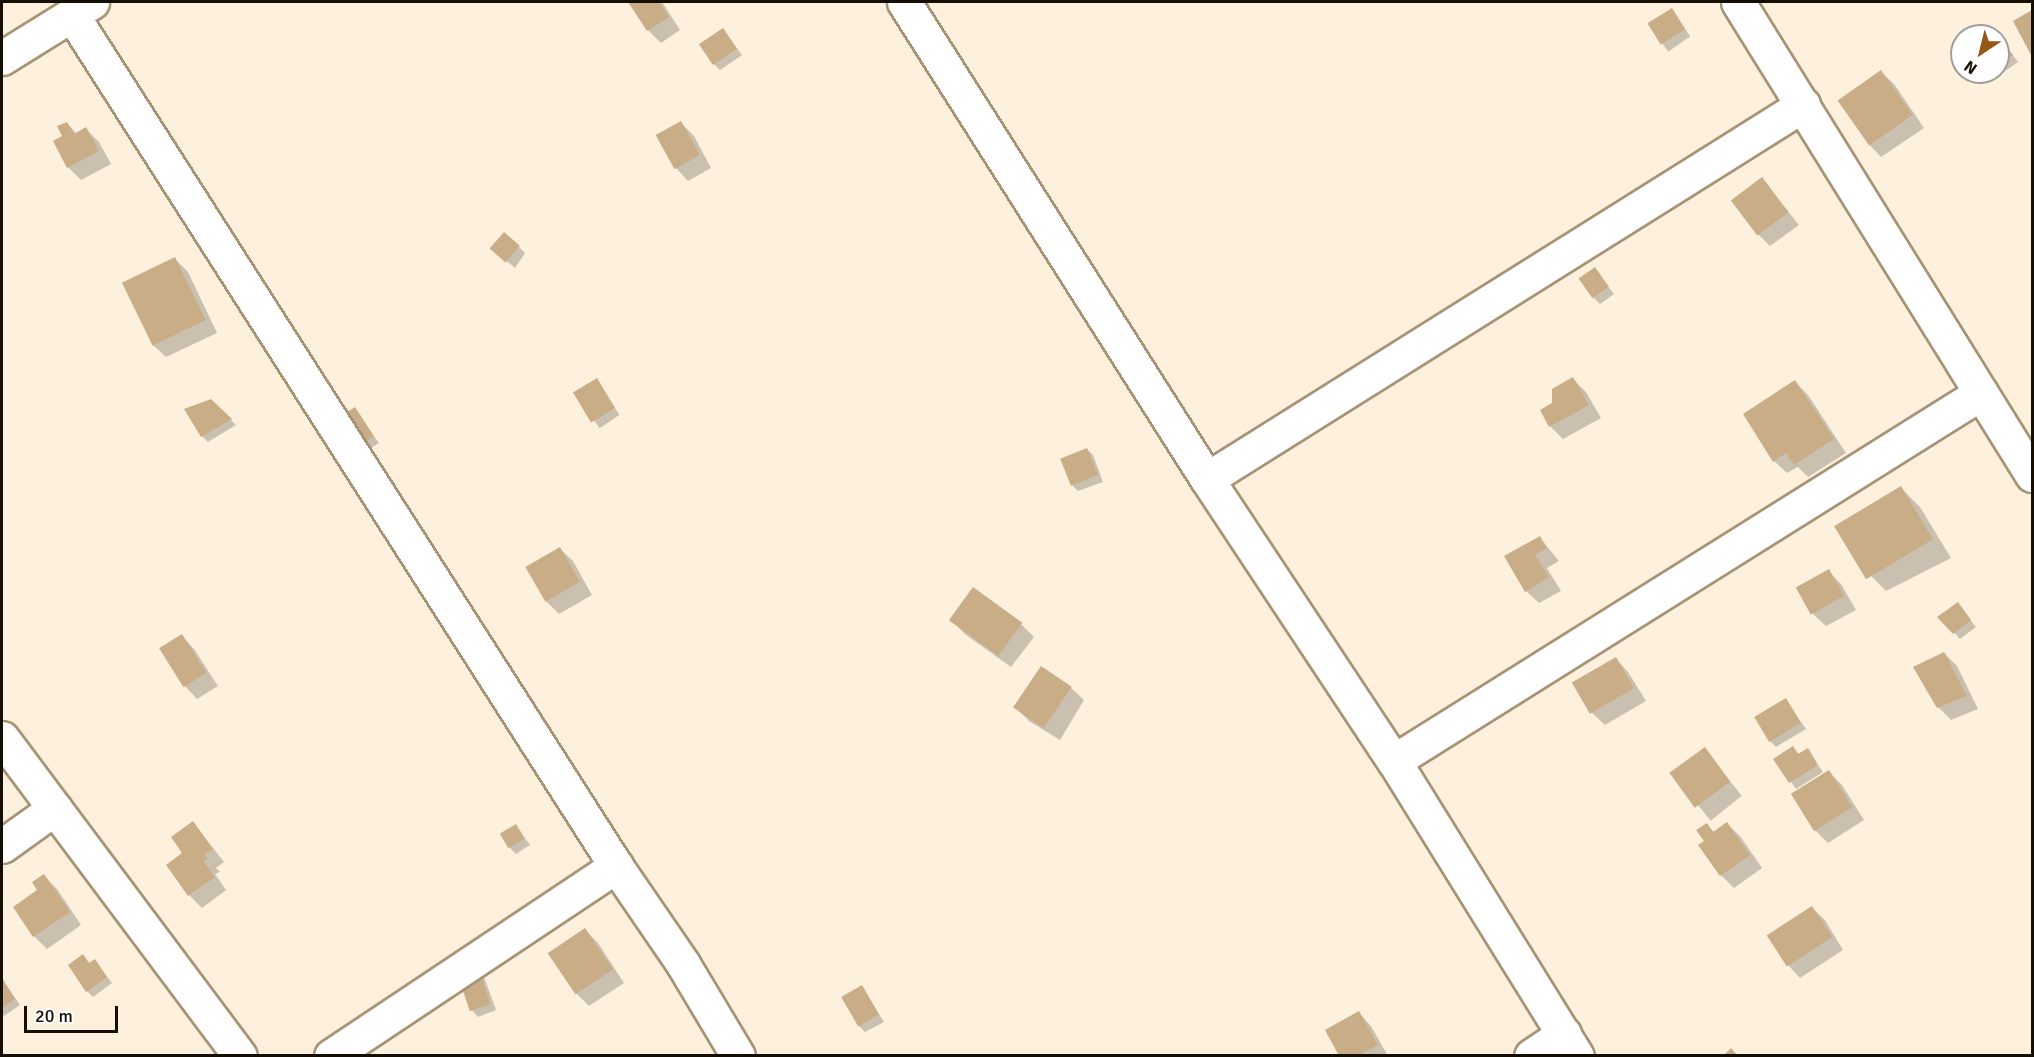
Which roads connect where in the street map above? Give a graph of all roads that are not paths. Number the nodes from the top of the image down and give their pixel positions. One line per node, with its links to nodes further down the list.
1 (904, 2): 8 (street)
2 (1738, 2): 5 (street)
3 (82, 8): 4 (street); 13 (street)
4 (2, 58)
5 (1803, 105): 6 (street); 8 (street)
6 (1981, 393): 7 (street); 10 (street)
7 (2032, 475)
8 (1207, 479): 10 (street)
9 (2, 738): 11 (street)
10 (1394, 761): 14 (street)
11 (55, 808): 12 (street); 15 (street)
12 (2, 846)
13 (616, 866): 16 (street); 17 (street)
14 (1571, 1045): 18 (street)
15 (240, 1056)
16 (331, 1056)
17 (738, 1056)
18 (1531, 1056)

